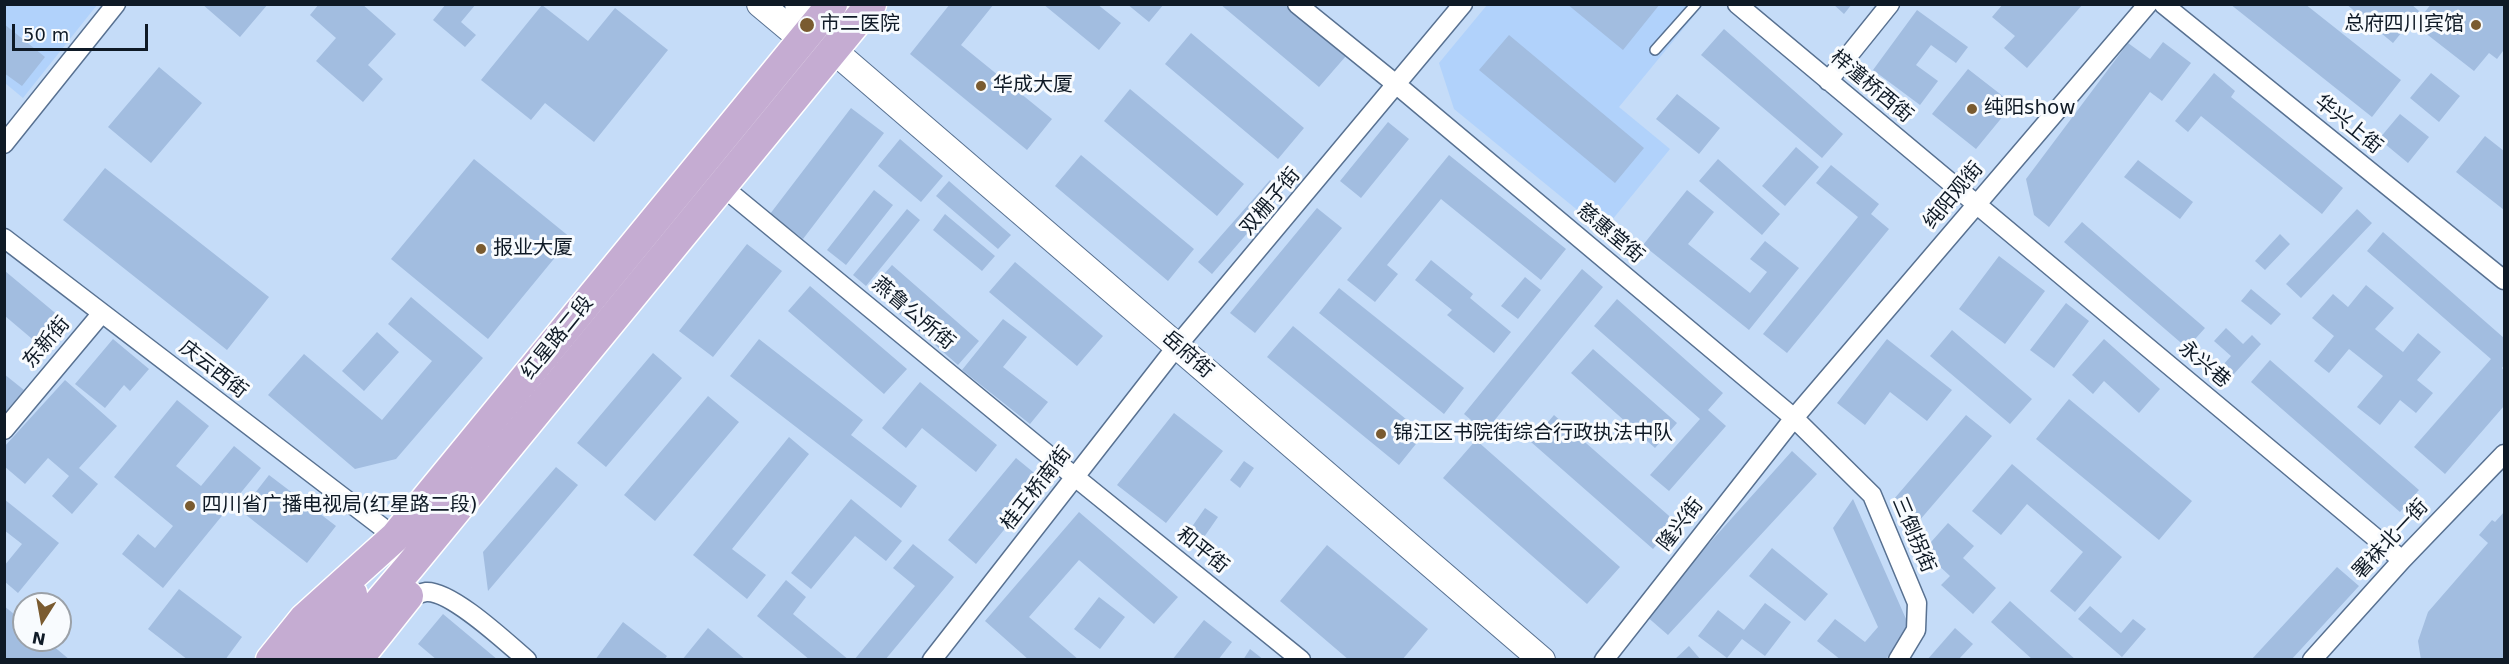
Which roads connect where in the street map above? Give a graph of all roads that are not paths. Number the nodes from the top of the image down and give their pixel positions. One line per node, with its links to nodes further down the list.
1 (116, 4): 16 (street)
2 (760, 4): 11 (street)
3 (870, 4): 12 (main road, 红星路二段)
4 (1297, 4): 15 (street, 慈惠堂街)
5 (1463, 4): 15 (street, 双栅子街)
6 (1696, 4): 13 (lane)
7 (1737, 4): 14 (street, 梓潼桥西街)
8 (1890, 4): 14 (street)
9 (2148, 4): 18 (street, 纯阳观街)
10 (2163, 4): 20 (street, 华兴上街)
11 (813, 18): 12 (street); 28 (main road, 红星路二段)
12 (833, 50): 17 (main road, 红星路二段); 22 (street, 岳府街)
13 (1655, 50)
14 (1828, 81): 18 (street, 梓潼桥西街)
15 (1398, 85): 22 (street, 双栅子街); 23 (street, 慈惠堂街)
16 (4, 144)
17 (723, 187): 26 (main road, 红星路二段); 27 (street, 燕鲁公所街)
18 (1976, 205): 23 (street, 纯阳观街); 29 (street, 永兴巷)
19 (4, 238): 21 (street, 庆云西街)
20 (2505, 280)
21 (102, 313): 24 (street, 东新街); 28 (street, 庆云西街)
22 (1178, 346): 27 (street, 桂王桥南街); 39 (street, 岳府街)
23 (1794, 418): 40 (street, 隆兴街); 41 (street, 三倒拐街)
24 (4, 430)
25 (2505, 454): 29 (street, 署袜北一街)
26 (483, 477): 30 (main road, 红星路二段); 31 (main road, 红星路二段)
27 (1075, 477): 37 (street, 桂王桥南街); 38 (street, 和平街)
28 (394, 537): 31 (main road); 32 (main road, 红星路二段)
29 (2402, 560): 42 (street, 署袜北一街)
30 (401, 607): 35 (main road, 红星路二段); 36 (street)
31 (349, 617): 33 (main road); 34 (main road)
32 (271, 660)
33 (299, 660)
34 (330, 660)
35 (357, 660)
36 (527, 660)
37 (932, 660)
38 (1301, 660)
39 (1542, 660)
40 (1604, 660)
41 (1898, 660)
42 (2312, 660)

